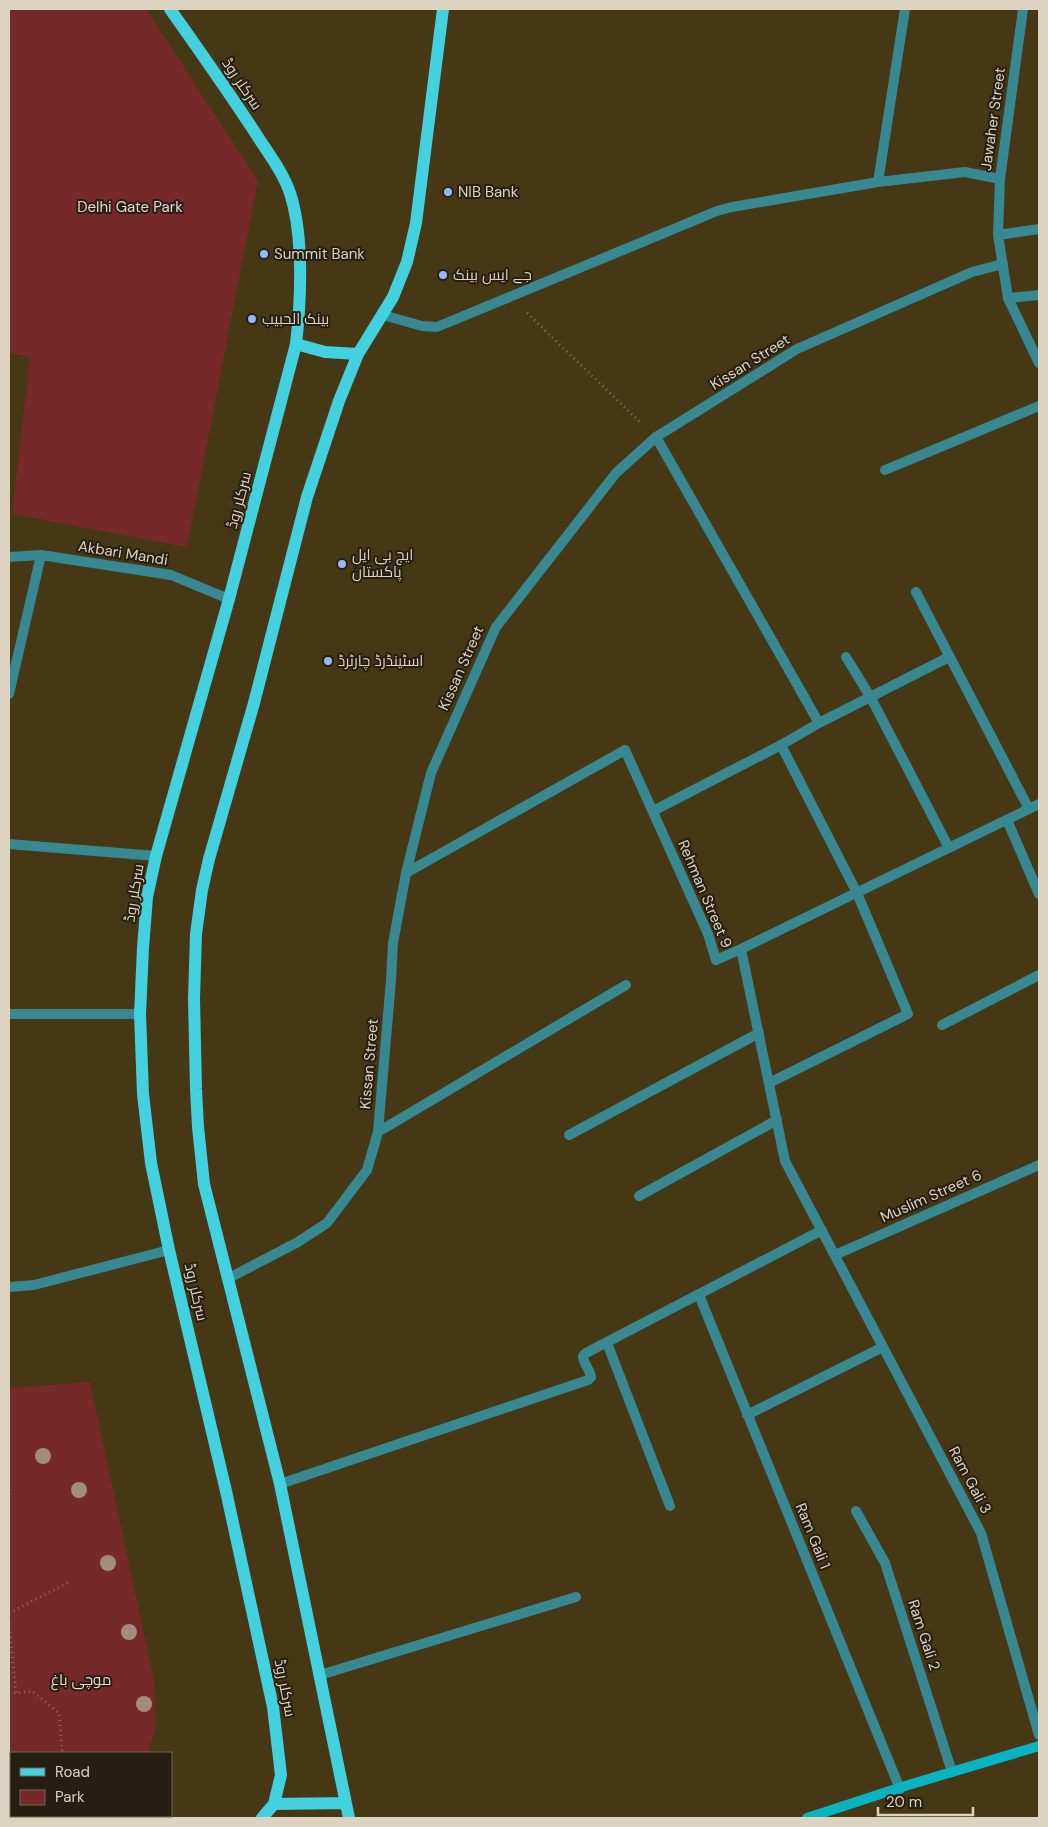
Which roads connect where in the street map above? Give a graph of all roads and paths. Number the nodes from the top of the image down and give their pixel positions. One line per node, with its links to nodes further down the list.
1 (170, 9): 14 (main road, سرکلر روڈ)
2 (443, 9): 13 (main road)
3 (905, 9): 6 (street)
4 (1023, 9): 5 (street, Jawaher Street)
5 (1000, 179): 6 (street); 8 (street, Jawaher Street)
6 (878, 182): 11 (street)
7 (1039, 229): 8 (street)
8 (998, 235): 9 (street, Jawaher Street)
9 (1003, 264): 12 (street, Jawaher Street); 18 (street, Kissan Street)
10 (1039, 295): 12 (street)
11 (510, 297): 13 (street); 18 (path)
12 (1008, 298): 16 (street, Jawaher Street)
13 (383, 315): 15 (main road)
14 (296, 344): 15 (main road); 23 (main road, سرکلر روڈ)
15 (358, 354): 56 (main road)
16 (1039, 363)
17 (1039, 406): 19 (street)
18 (656, 437): 28 (street); 37 (street, Kissan Street)
19 (885, 470)
20 (41, 555): 21 (street, Akbari Mandi); 23 (street, Akbari Mandi); 26 (street)
21 (9, 557)
22 (916, 592): 25 (street)
23 (229, 599): 36 (main road, سرکلر روڈ)
24 (846, 657): 27 (street)
25 (949, 657): 27 (street); 31 (street)
26 (9, 694)
27 (871, 698): 28 (street); 35 (street)
28 (819, 723): 29 (street)
29 (781, 745): 32 (street); 38 (street)
30 (1039, 804): 31 (street)
31 (1029, 809): 33 (street)
32 (653, 811): 37 (street, Rehman Street 9); 40 (street, Rehman Street 9)
33 (1007, 820): 35 (street); 39 (street)
34 (9, 844): 36 (street)
35 (950, 848): 38 (street)
36 (156, 856): 44 (main road, سرکلر روڈ)
37 (406, 874): 49 (street, Kissan Street)
38 (857, 893): 40 (street); 47 (street)
39 (1039, 894)
40 (741, 949): 46 (street, Rehman Street 9)
41 (1039, 975): 45 (street)
42 (626, 985): 49 (street)
43 (9, 1014): 44 (street)
44 (140, 1014): 54 (main road, سرکلر روڈ)
45 (942, 1025)
46 (759, 1033): 47 (street, Rehman Street 9); 50 (street)
47 (769, 1083): 48 (street, Rehman Street 9)
48 (777, 1120): 52 (street); 53 (street, Rehman Street 9)
49 (378, 1132): 56 (street, Kissan Street)
50 (569, 1135)
51 (1039, 1165): 55 (street, Muslim Street 6)
52 (639, 1196)
53 (822, 1230): 55 (street, Rehman Street 9); 58 (street)
54 (169, 1250): 57 (street); 80 (main road, سرکلر روڈ)
55 (835, 1255): 60 (street, Ram Gali 3)
56 (229, 1278): 62 (main road)
57 (9, 1287)
58 (699, 1295): 59 (street); 61 (street, Ram Gali 1)
59 (606, 1343): 62 (street); 65 (street)
60 (883, 1347): 61 (street); 74 (street, Ram Gali 3)
61 (747, 1414): 78 (street, Ram Gali 1)
62 (280, 1484): 71 (main road)
63 (9, 1489): 64 (path)
64 (9, 1498)
65 (670, 1506)
66 (856, 1511): 77 (street, Ram Gali 2)
67 (69, 1582): 69 (path)
68 (576, 1597): 71 (street)
69 (9, 1614)
70 (9, 1622): 72 (path)
71 (320, 1675): 79 (main road)
72 (16, 1693): 73 (path); 76 (path)
73 (9, 1694)
74 (1039, 1735)
75 (1039, 1746): 77 (main road)
76 (60, 1752)
77 (952, 1772): 78 (main road)
78 (900, 1789): 83 (main road)
79 (346, 1803): 80 (main road); 82 (main road)
80 (274, 1804): 81 (main road, سرکلر روڈ)
81 (262, 1818)
82 (349, 1818)
83 (807, 1818)

